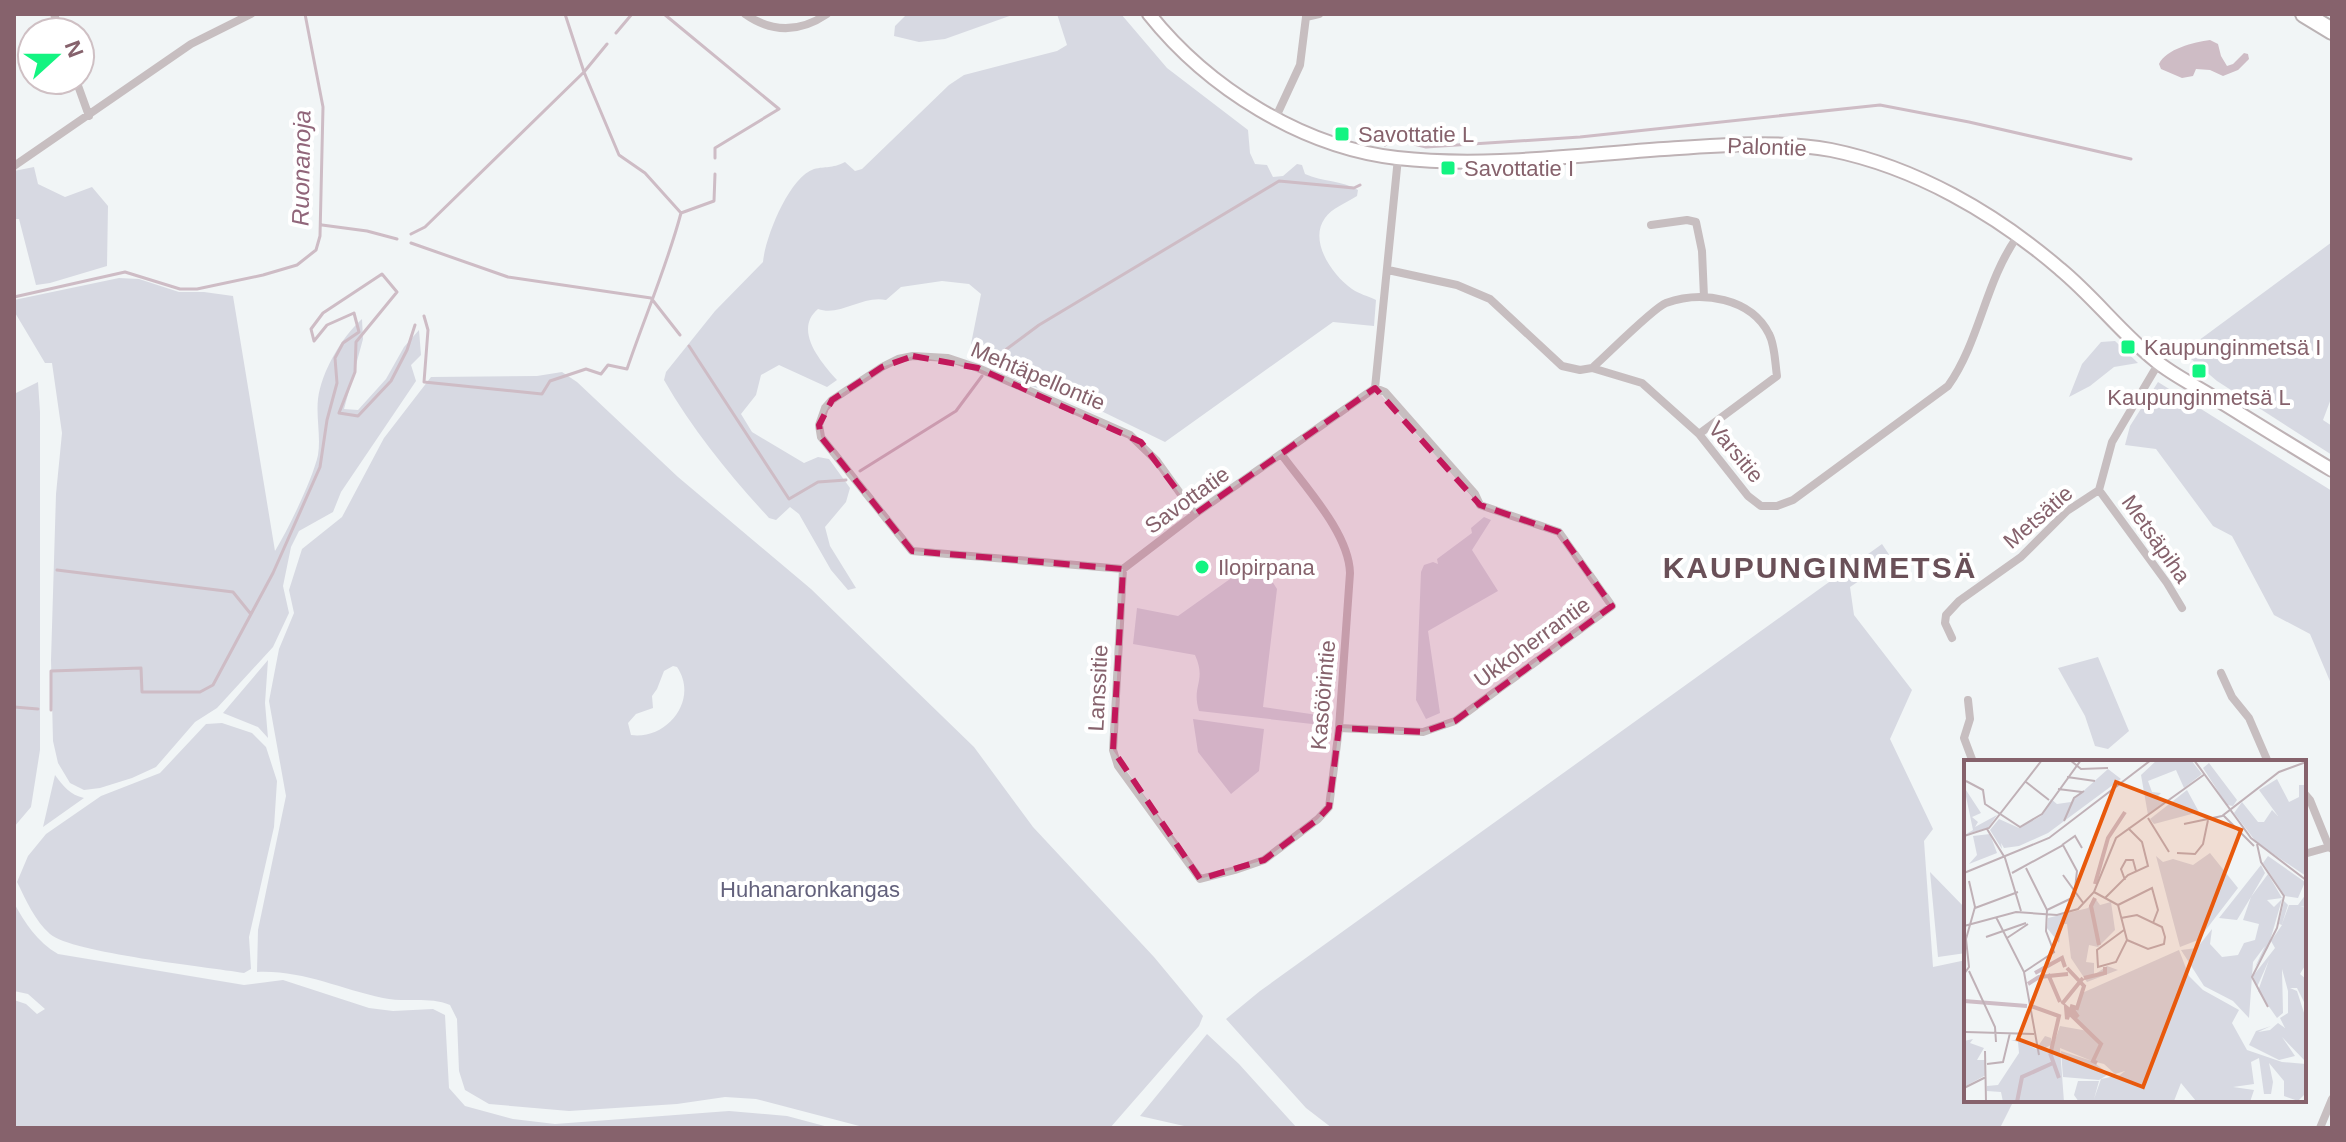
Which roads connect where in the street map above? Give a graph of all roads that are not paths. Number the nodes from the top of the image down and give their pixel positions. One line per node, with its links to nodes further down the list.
1 (251, 14): 10 (street)
2 (745, 14): 3 (street)
3 (827, 14)
4 (1149, 14): 11 (street, Palontie)
5 (1319, 14): 7 (street)
6 (2304, 14): 8 (highway)
7 (1306, 15): 11 (street)
8 (2332, 31)
9 (82, 96): 10 (street)
10 (89, 116): 13 (street)
11 (1275, 119): 12 (street, Palontie)
12 (1398, 158): 15 (street, Palontie); 16 (street)
13 (14, 166)
14 (1651, 225): 17 (street)
15 (2017, 237): 18 (street, Palontie); 21 (street, Varsitie)
16 (1388, 270): 19 (street, Varsitie); 20 (street)
17 (1704, 297): 19 (street); 21 (street)
18 (2160, 364): 23 (street, Palontie); 24 (street, Metsätie)
19 (1592, 368): 21 (street, Varsitie)
20 (1375, 388): 22 (street, Savottatie); 31 (street, Ukkoherrantie)
21 (1699, 434)
22 (1282, 455): 25 (street, Savottatie); 31 (street, Kasöörintie)
23 (2332, 470)
24 (2099, 490): 27 (street, Metsäpiha); 28 (street, Metsätie)
25 (1195, 514): 26 (street, Savottatie); 26 (street, Mehtäpellontie)
26 (1123, 569): 37 (street, Lanssitie)
27 (2182, 608)
28 (1952, 638)
29 (2221, 673): 33 (street)
30 (1968, 700): 32 (street)
31 (1339, 728): 37 (street, Kasöörintie)
32 (1972, 760)
33 (2267, 760)
34 (2306, 795): 35 (street)
35 (2330, 848): 36 (street)
36 (2306, 854)
37 (1200, 879)
38 (2332, 1099): 39 (street)
39 (2320, 1128)

